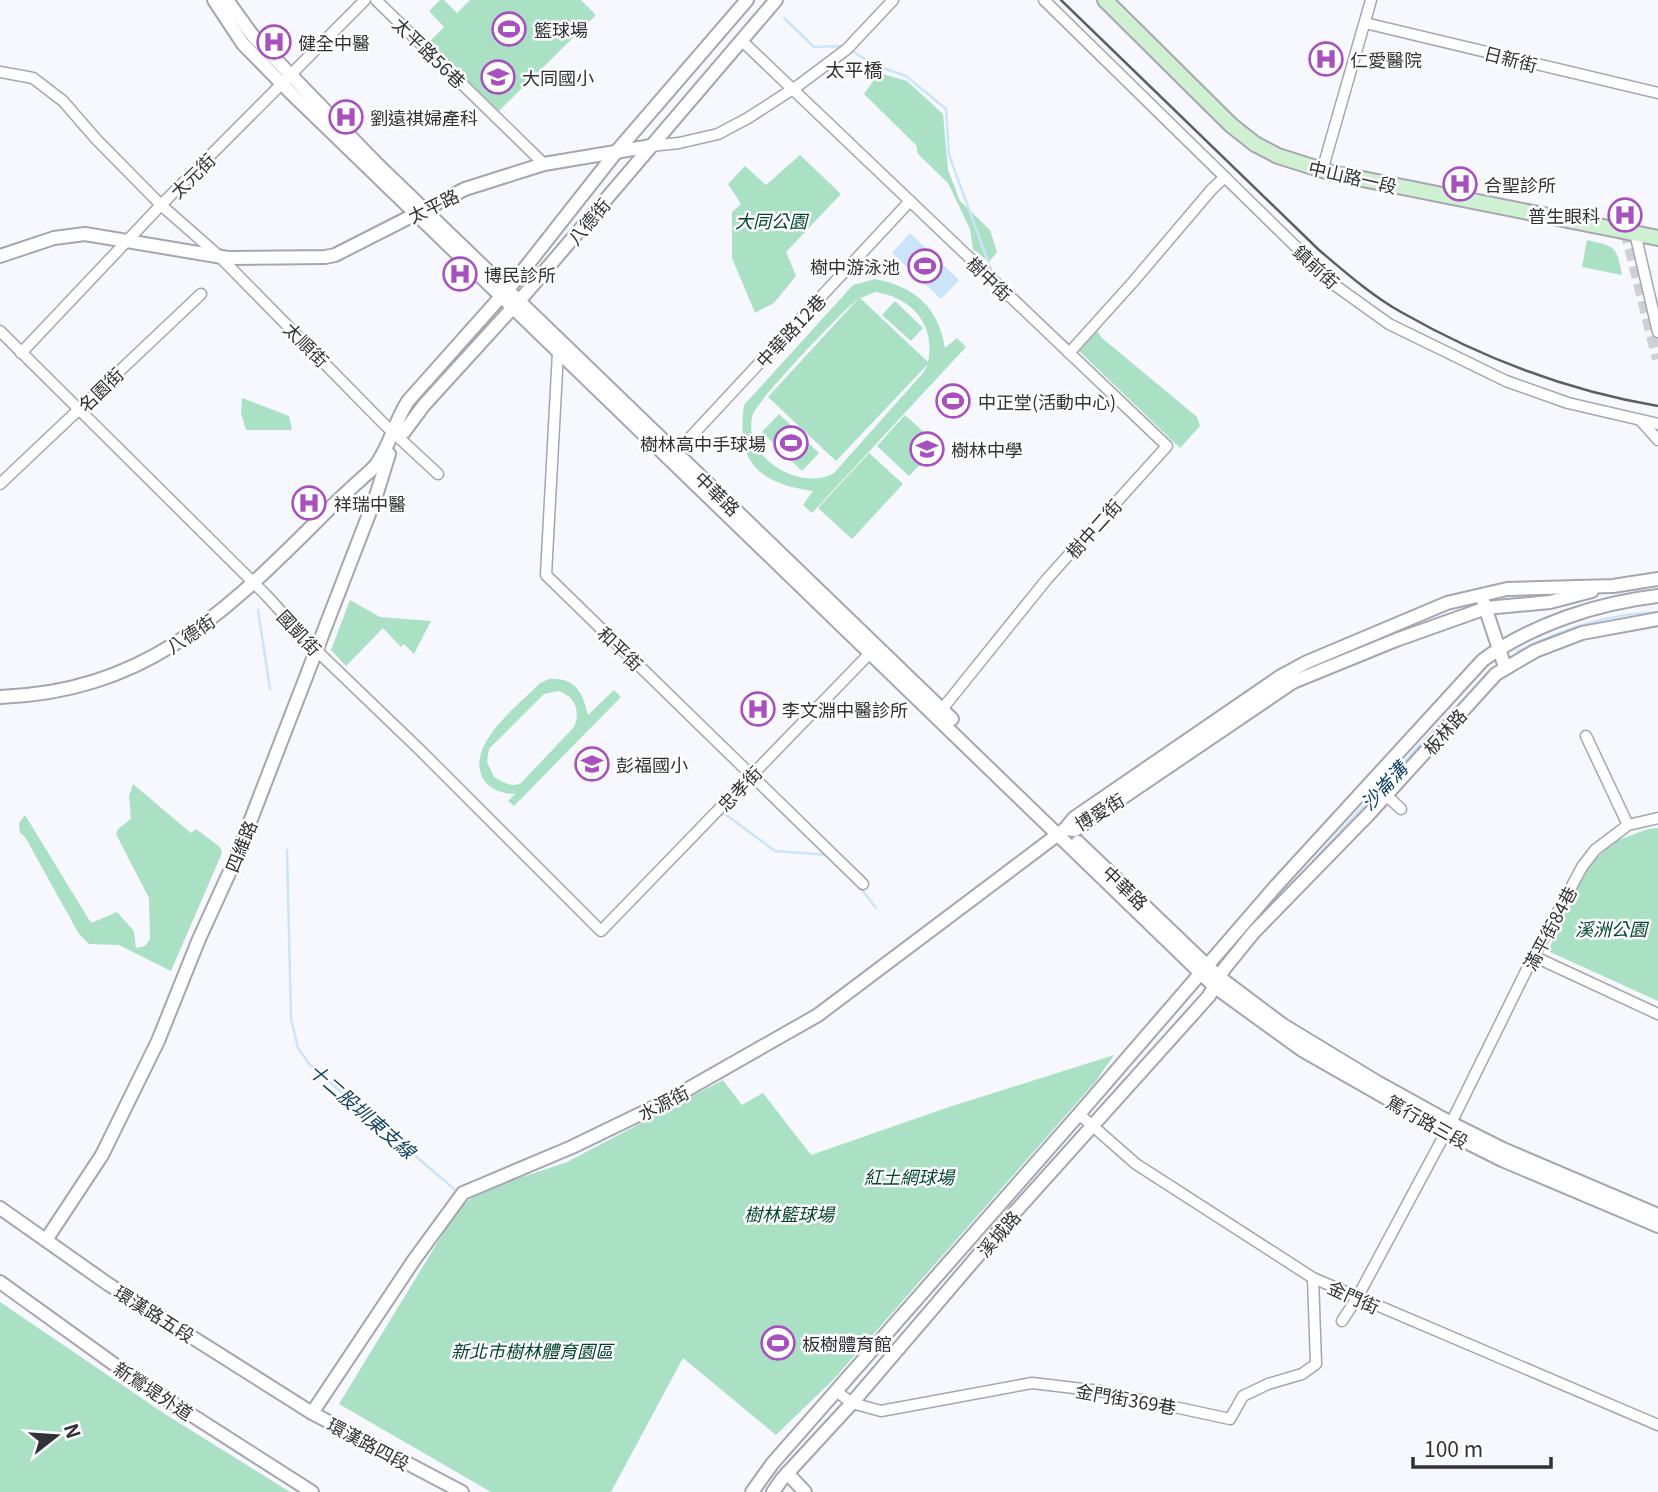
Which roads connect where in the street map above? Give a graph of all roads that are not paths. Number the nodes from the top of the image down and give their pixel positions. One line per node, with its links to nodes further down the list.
1 (214, 0): 14 (street, 中華路)
2 (227, 0): 14 (street, 中華路)
3 (365, 0): 14 (street, 太元街)
4 (376, 0): 19 (street, 太平路56巷)
5 (747, 0): 18 (street, 八德街)
6 (775, 0): 12 (street, 八德街)
7 (893, 0): 15 (street, 太平路)
8 (1044, 0): 21 (street, 鎮前街)
9 (1105, 0): 20 (main road, 中山路一段)
10 (1371, 0): 11 (street)
11 (1365, 23): 16 (street, 日新街); 20 (street)
12 (741, 40): 15 (street, 樹中街); 17 (street, 八德街)
13 (0, 72): 23 (street)
14 (285, 79): 23 (street, 太元街); 24 (street, 中華路)
15 (792, 89): 17 (street, 太平路); 22 (street, 樹中街)
16 (1658, 93)
17 (651, 146): 18 (street, 太平路); 32 (street, 八德街)
18 (617, 151): 19 (street, 太平路); 30 (street, 八德街)
19 (544, 164): 24 (street, 太平路)
20 (1322, 171): 25 (main road, 中山路一段)
21 (1225, 177): 37 (street); 39 (street, 鎮前街)
22 (910, 201): 37 (street, 樹中街); 44 (street, 中華路12巷)
23 (161, 205): 27 (street, 太元街); 29 (street, 太順街)
24 (420, 211): 29 (street, 太平路); 30 (street, 中華路)
25 (1635, 233): 26 (main road, 中山路一段); 34 (street)
26 (1658, 238)
27 (128, 241): 28 (street, 太平路); 29 (street, 太平路); 36 (street, 太元街)
28 (0, 256)
29 (219, 256): 42 (street, 太順街)
30 (504, 292): 32 (street, 中華路); 42 (street, 八德街)
31 (201, 294): 38 (street, 名園街)
32 (516, 304): 35 (street, 中華路); 42 (street, 八德街)
33 (0, 331): 36 (street, 國凱街)
34 (1658, 332)
35 (561, 348): 44 (street, 中華路); 61 (street, 和平街)
36 (22, 353): 38 (street, 國凱街)
37 (1069, 353): 59 (street, 樹中二街)
38 (79, 409): 46 (street, 名園街); 48 (street, 國凱街)
39 (1641, 421): 40 (street, 鎮前街); 41 (street); 43 (street)
40 (1658, 424)
41 (1658, 432)
42 (394, 434): 45 (street, 太順街); 48 (street, 八德街); 56 (street, 四維路)
43 (1658, 440)
44 (673, 456): 55 (street, 中華路)
45 (438, 474)
46 (0, 484)
47 (1658, 579): 49 (street, 博愛街)
48 (254, 584): 56 (street, 國凱街); 58 (street, 八德街)
49 (1613, 586): 50 (street, 博愛街); 52 (street, 博愛街)
50 (1482, 595): 52 (street); 66 (street, 博愛街)
51 (1658, 596): 54 (street)
52 (1486, 608): 54 (street); 66 (street, 博愛街)
53 (1658, 619): 57 (street, 板林路)
54 (1500, 648): 57 (street); 70 (street, 板林路)
55 (873, 649): 59 (street, 中華路); 61 (street, 忠孝街)
56 (317, 651): 68 (street, 國凱街); 79 (street, 四維路)
57 (1506, 667): 62 (street, 板林路)
58 (0, 697)
59 (939, 713): 66 (street, 中華路)
60 (1586, 736): 65 (street)
61 (751, 776): 67 (street, 和平街); 68 (street, 忠孝街)
62 (1386, 795): 63 (street); 71 (street, 板林路)
63 (1401, 809)
64 (1658, 818): 65 (street)
65 (1628, 825): 69 (street, 滿平街84巷)
66 (1062, 832): 70 (street, 中華路); 86 (street, 水源街)
67 (863, 884)
68 (601, 931)
69 (1533, 956): 72 (street); 75 (street, 滿平街84巷)
70 (1204, 970): 71 (street, 中華路); 73 (street, 溪城路)
71 (1217, 982): 74 (street, 溪城路); 75 (street, 篤行路三段)
72 (1658, 1014)
73 (1079, 1114): 74 (street, 金門街); 84 (street, 溪城路)
74 (1093, 1127): 80 (street, 金門街); 85 (street, 溪城路)
75 (1449, 1128): 77 (street, 篤行路三段); 78 (street, 篤行路三段); 82 (street, 滿平街84巷)
76 (0, 1208): 79 (street, 環漢路五段)
77 (1658, 1214)
78 (1658, 1226)
79 (46, 1240): 86 (street, 環漢路五段)
80 (1313, 1278): 82 (street, 金門街); 85 (street, 金門街369巷)
81 (0, 1282): 89 (street, 新鶯堤外道)
82 (1357, 1298): 83 (street, 滿平街84巷); 87 (street, 金門街)
83 (1342, 1321)
84 (836, 1391): 85 (street, 金門街369巷); 91 (street, 溪城路)
85 (852, 1404): 88 (street, 溪城路)
86 (312, 1413): 90 (street, 環漢路四段)
87 (1658, 1425)
88 (785, 1476): 92 (street, 溪城路); 93 (street)
89 (312, 1492)
90 (463, 1492)
91 (752, 1492)
92 (773, 1492)
93 (805, 1492)

